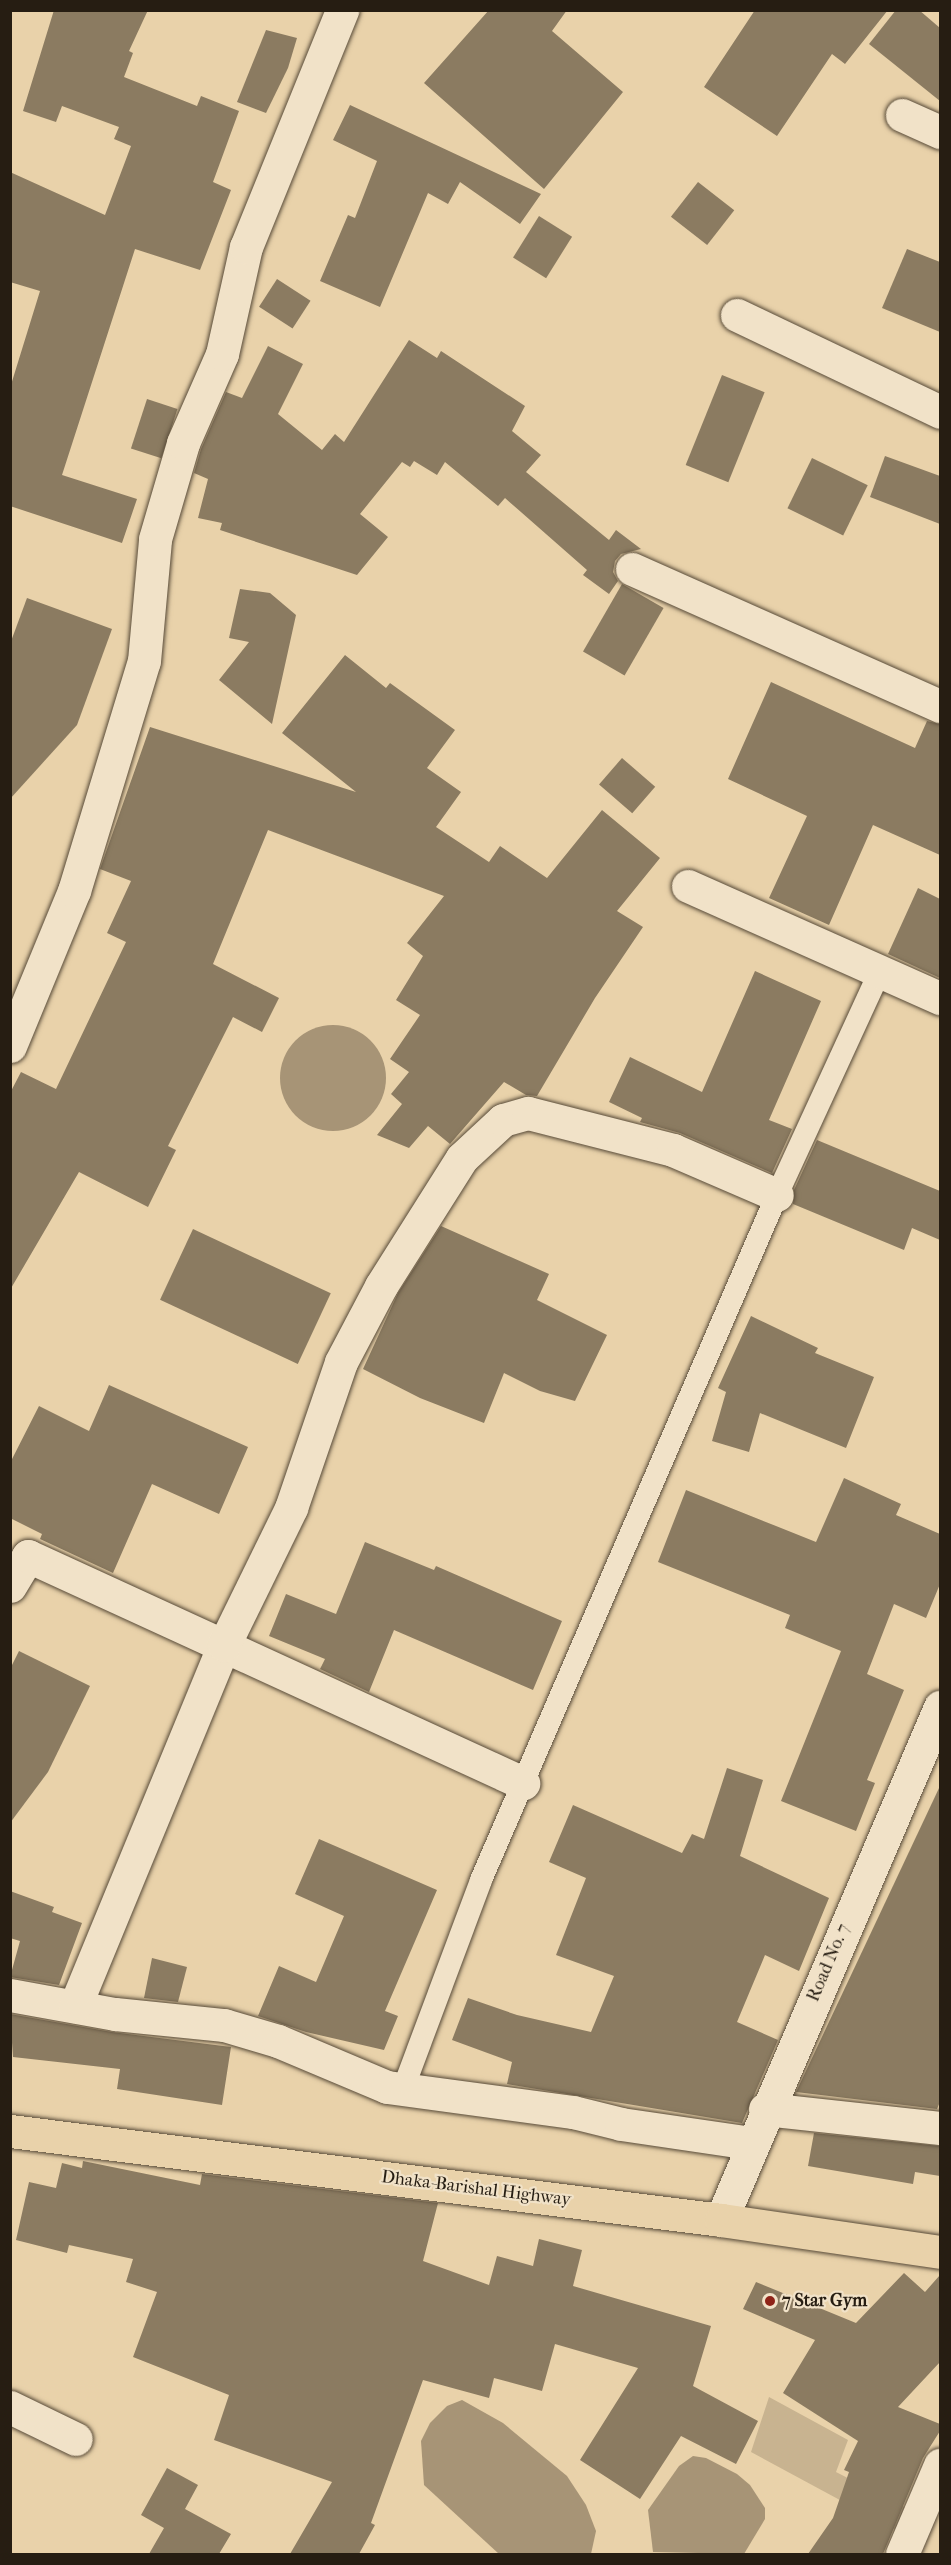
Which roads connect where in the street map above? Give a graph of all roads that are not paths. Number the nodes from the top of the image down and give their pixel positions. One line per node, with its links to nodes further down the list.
1 (342, 10): 11 (street)
2 (902, 115): 3 (street)
3 (940, 132)
4 (737, 315): 5 (street)
5 (940, 412)
6 (632, 569): 7 (street)
7 (940, 706)
8 (688, 886): 9 (street)
9 (880, 971): 10 (street); 12 (lane)
10 (940, 998)
11 (10, 1046)
12 (777, 1195): 14 (street); 16 (lane)
13 (10, 1586): 14 (street)
14 (224, 1645): 16 (street); 18 (street)
15 (938, 1720): 20 (street, Road No. 7)
16 (523, 1783): 19 (lane)
17 (10, 1995): 18 (street)
18 (75, 2006): 19 (street)
19 (403, 2090): 23 (street)
20 (765, 2109): 21 (street); 23 (street, Road No. 7)
21 (940, 2128)
22 (10, 2131): 24 (highway, Dhaka-Barishal Highway)
23 (752, 2143): 24 (street, Road No. 7)
24 (721, 2220): 25 (highway, Dhaka-Barishal Highway)
25 (940, 2252)
26 (13, 2412): 27 (street)
27 (76, 2439)
28 (940, 2465): 29 (street)
29 (902, 2554)

